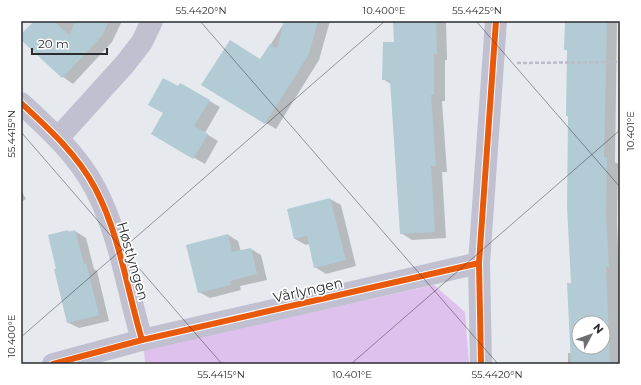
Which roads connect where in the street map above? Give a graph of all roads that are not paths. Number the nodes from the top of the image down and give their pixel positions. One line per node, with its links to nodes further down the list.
1 (152, 21): 4 (street)
2 (496, 21): 5 (street)
3 (21, 102): 4 (street, Høstlyngen)
4 (58, 138): 6 (street, Høstlyngen)
5 (479, 263): 6 (street, Vårlyngen); 8 (street)
6 (142, 340): 7 (street)
7 (53, 364)
8 (480, 364)

